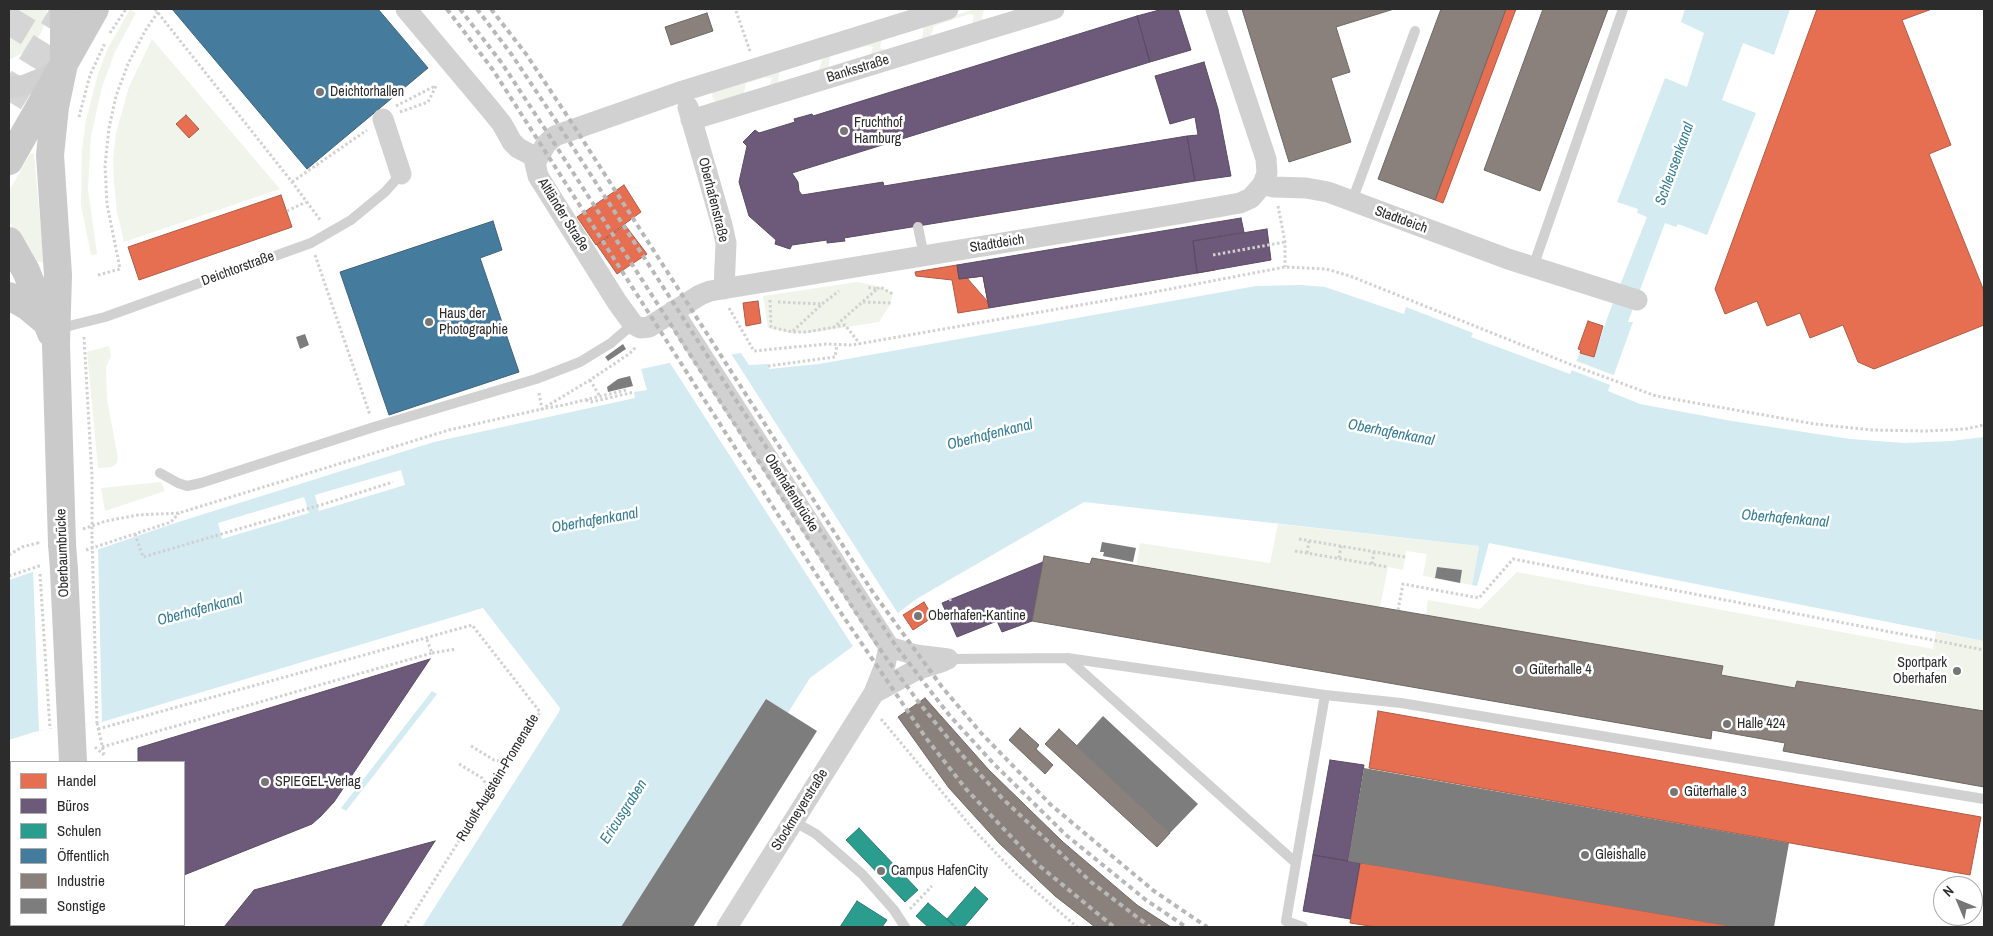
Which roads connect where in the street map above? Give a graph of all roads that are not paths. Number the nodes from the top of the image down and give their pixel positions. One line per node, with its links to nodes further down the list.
1 (64, 9): 9 (main road)
2 (96, 9): 9 (main road)
3 (406, 9): 14 (street)
4 (948, 9): 11 (street)
5 (1054, 9): 13 (street, Banksstraße)
6 (1216, 9): 17 (street)
7 (1623, 9): 22 (lane)
8 (1415, 31): 18 (lane)
9 (64, 64): 10 (street); 15 (main road); 28 (main road, Oberbaumbrücke)
10 (9, 88)
11 (683, 91): 13 (street); 14 (street)
12 (387, 114): 16 (street)
13 (691, 120): 23 (street, Oberhafenstraße)
14 (536, 158): 27 (street, Altländer Straße)
15 (9, 161)
16 (401, 174): 28 (lane, Deichtorstraße)
17 (1269, 186): 18 (street, Stadtdeich); 21 (street, Stadtdeich)
18 (1352, 201): 22 (street, Stadtdeich)
19 (918, 227): 21 (lane)
20 (9, 241): 28 (main road, Oberbaumbrücke)
21 (924, 256): 23 (street, Stadtdeich)
22 (1533, 267): 25 (street, Stadtdeich)
23 (724, 289): 26 (street)
24 (9, 296): 28 (main road)
25 (1627, 297)
26 (673, 311): 27 (street); 30 (street, Oberhafenbrücke)
27 (641, 326): 29 (lane)
28 (52, 331): 35 (main road, Oberbaumbrücke, bridge)
29 (160, 474)
30 (889, 646): 32 (street); 34 (street, Stockmeyerstraße)
31 (1067, 658): 32 (lane); 33 (lane); 38 (lane)
32 (948, 659): 34 (street, Stockmeyerstraße)
33 (1325, 694): 36 (lane); 38 (lane)
34 (871, 698): 37 (street, Stockmeyerstraße)
35 (73, 761)
36 (1984, 799)
37 (793, 821): 39 (lane); 40 (street, Stockmeyerstraße)
38 (1296, 863): 41 (lane)
39 (902, 923)
40 (727, 927)
41 (1303, 927)

